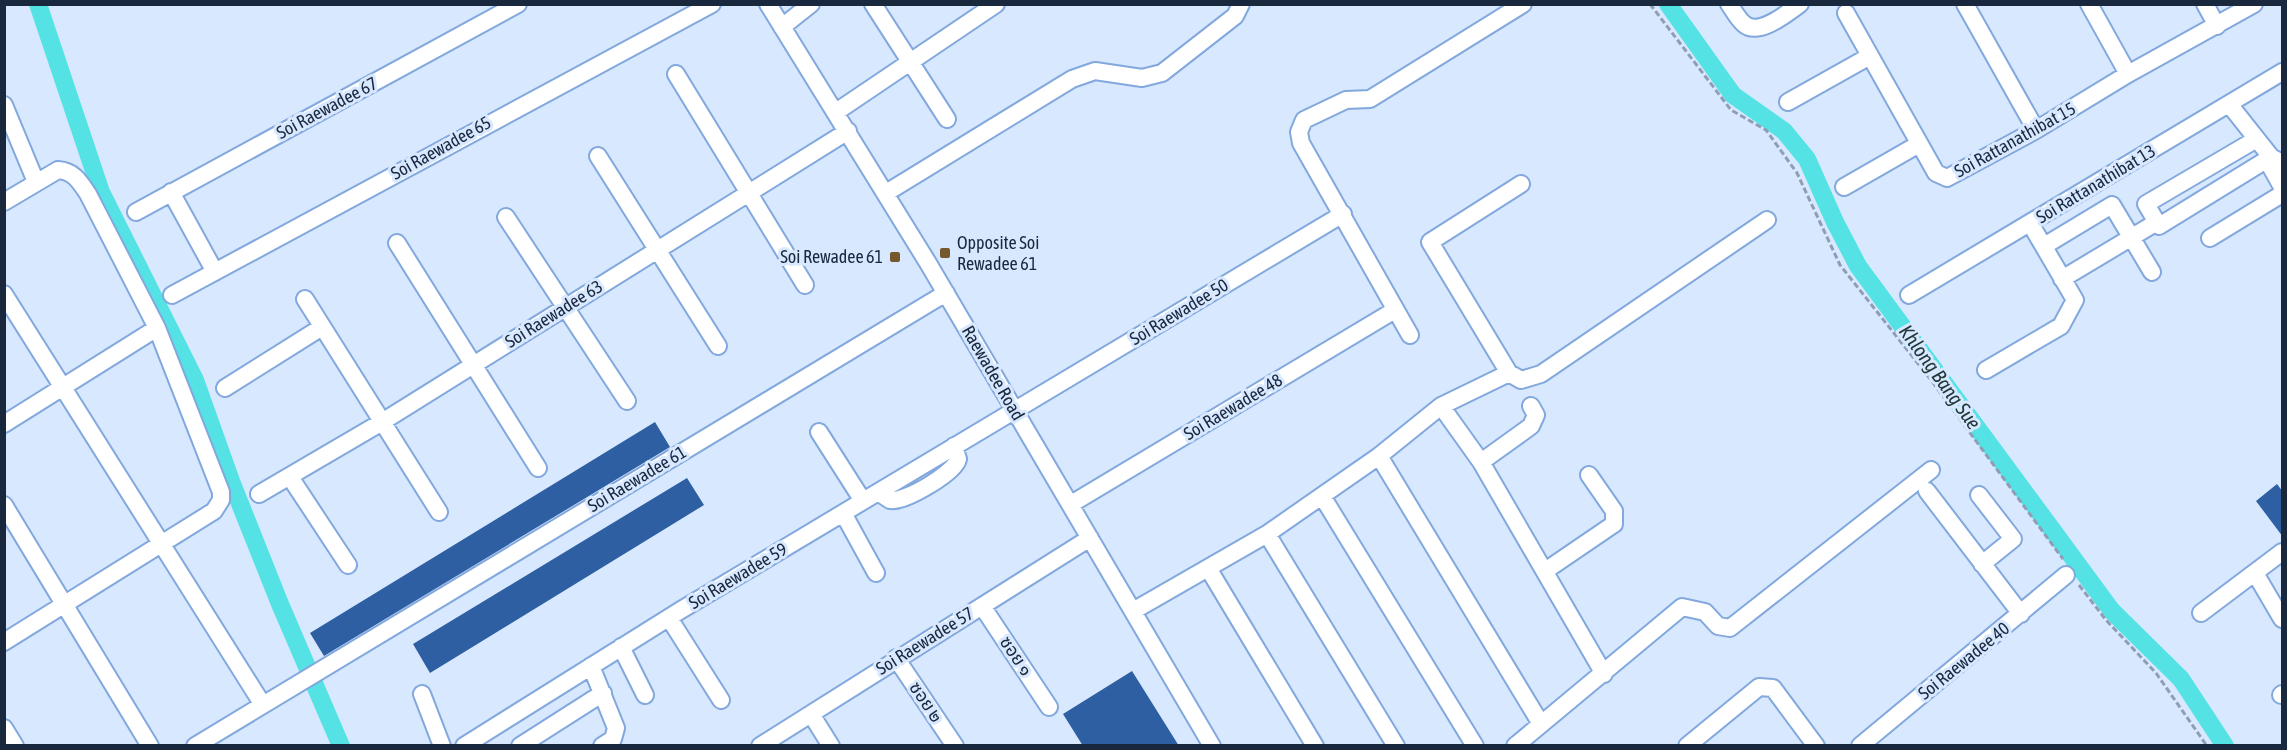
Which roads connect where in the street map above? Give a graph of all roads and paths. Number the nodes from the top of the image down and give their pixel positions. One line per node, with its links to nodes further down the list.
1 (518, 4): 39 (street, Soi Raewadee 67)
2 (712, 4): 55 (street, Soi Raewadee 65)
3 (768, 4): 18 (street, Raewadee Road)
4 (812, 4): 18 (street)
5 (873, 4): 20 (street)
6 (996, 4): 20 (street)
7 (1241, 4): 40 (street)
8 (1523, 4): 45 (street)
9 (1650, 4): 107 (path)
10 (1729, 4): 11 (street)
11 (1800, 4)
12 (1965, 4): 29 (street)
13 (2090, 4): 23 (street)
14 (2205, 4): 17 (street)
15 (2254, 4): 17 (street, Soi Rattanathibat 15)
16 (1846, 13): 19 (street, Soi Rattanathibat 15)
17 (2217, 26): 23 (street, Soi Rattanathibat 15)
18 (782, 27): 27 (street, Raewadee Road)
19 (1870, 56): 24 (street); 32 (street, Soi Rattanathibat 15)
20 (911, 62): 27 (street); 28 (street)
21 (2283, 72): 25 (street, Soi Rattanathibat 13)
22 (676, 74): 41 (street)
23 (2128, 74): 29 (street, Soi Rattanathibat 15)
24 (1788, 102)
25 (2229, 104): 31 (street); 49 (street, Soi Rattanathibat 13)
26 (4, 105): 35 (street)
27 (836, 112): 30 (street, Raewadee Road)
28 (946, 119)
29 (2036, 130): 32 (street, Soi Rattanathibat 15)
30 (848, 131): 40 (street, Raewadee Road); 41 (street, Soi Raewadee 63)
31 (2255, 140): 34 (street); 48 (street)
32 (1919, 144): 37 (street)
33 (598, 156): 54 (street)
34 (2273, 160): 38 (street); 48 (street)
35 (36, 182): 43 (street); 67 (street)
36 (1521, 184): 72 (street)
37 (1844, 187)
38 (2283, 187)
39 (171, 192): 44 (street, Soi Raewadee 67); 55 (street)
40 (886, 193): 59 (street, Raewadee Road)
41 (747, 194): 54 (street, Soi Raewadee 63); 58 (street)
42 (2283, 194): 51 (street)
43 (4, 202)
44 (136, 212)
45 (1343, 214): 65 (street); 78 (street, Soi Raewadee 50)
46 (506, 217): 64 (street)
47 (1767, 220): 72 (street)
48 (2157, 222): 50 (street)
49 (2030, 223): 53 (street); 62 (street, Soi Rattanathibat 13)
50 (2132, 238): 53 (street); 56 (street); 57 (street)
51 (2210, 238)
52 (397, 243): 70 (street)
53 (2044, 246): 57 (street)
54 (657, 249): 64 (street, Soi Raewadee 63); 69 (street)
55 (215, 272): 61 (street, Soi Raewadee 65)
56 (2152, 272)
57 (2062, 279): 71 (street)
58 (805, 285)
59 (946, 293): 78 (street, Raewadee Road); 124 (street, Soi Raewadee 61)
60 (4, 294): 73 (street)
61 (172, 295)
62 (1909, 295)
63 (305, 299): 66 (street)
64 (566, 307): 70 (street, Soi Raewadee 63); 75 (street)
65 (1395, 310): 68 (street); 93 (street, Soi Raewadee 48)
66 (322, 327): 74 (street); 79 (street)
67 (158, 328): 73 (street); 99 (street)
68 (1410, 335)
69 (718, 346)
70 (474, 365): 79 (street, Soi Raewadee 63); 84 (street)
71 (1986, 370)
72 (1509, 373): 76 (street)
73 (63, 387): 80 (street); 99 (street)
74 (225, 388)
75 (627, 401)
76 (1441, 406): 82 (street); 83 (street)
77 (1531, 406): 83 (street)
78 (1015, 410): 92 (street, Soi Raewadee 59); 93 (street, Raewadee Road)
79 (382, 422): 87 (street, Soi Raewadee 63); 95 (street)
80 (4, 424)
81 (819, 432): 92 (street)
82 (1379, 456): 91 (street); 127 (street)
83 (1481, 462): 104 (street)
84 (538, 468)
85 (1931, 470): 119 (street)
86 (1589, 475): 104 (street)
87 (290, 477): 89 (street, Soi Raewadee 63); 102 (street)
88 (1927, 491): 101 (street)
89 (259, 494)
90 (1979, 495): 101 (street)
91 (1322, 496): 97 (street); 142 (street)
92 (863, 501): 96 (street, Soi Raewadee 59)
93 (1071, 504): 98 (street, Raewadee Road)
94 (4, 505): 108 (street)
95 (439, 512)
96 (843, 513): 105 (street); 113 (street, Soi Raewadee 59)
97 (1267, 534): 103 (street); 141 (street)
98 (1090, 538): 109 (street, Soi Raewadee 57); 110 (street, Raewadee Road)
99 (161, 543): 108 (street); 124 (street)
100 (2283, 552): 106 (street)
101 (1982, 564): 112 (street)
102 (348, 565)
103 (1208, 568): 110 (street); 140 (street)
104 (1545, 571): 119 (street)
105 (876, 573)
106 (2255, 573): 111 (street); 114 (street)
107 (2070, 574): 112 (street, Soi Raewadee 40); 147 (path)
108 (65, 605): 115 (street); 131 (street)
109 (982, 606): 117 (street, Soi Raewadee 57); 125 (street, ซอย ๑)
110 (1133, 611): 129 (street, Raewadee Road)
111 (2201, 613)
112 (2021, 614): 146 (street, Soi Raewadee 40)
113 (669, 618): 116 (street, Soi Raewadee 59); 123 (street)
114 (2283, 619)
115 (4, 642)
116 (621, 648): 118 (street, Soi Raewadee 59); 122 (street)
117 (896, 658): 126 (street, Soi Raewadee 57); 139 (street, ซอย ๒)
118 (591, 666): 120 (street); 134 (street, Soi Raewadee 59)
119 (1604, 674): 127 (street)
120 (603, 693): 135 (street); 136 (street)
121 (422, 694): 133 (street)
122 (645, 695)
123 (721, 700)
124 (263, 705): 132 (street)
125 (1049, 707)
126 (811, 714): 137 (street, Soi Raewadee 57); 138 (street)
127 (1541, 724): 143 (street)
128 (4, 728): 130 (street)
129 (1204, 743)
130 (15, 746)
131 (150, 746)
132 (195, 746)
133 (442, 746)
134 (464, 746)
135 (520, 746)
136 (602, 746)
137 (760, 746)
138 (831, 746)
139 (955, 746)
140 (1315, 746)
141 (1396, 746)
142 (1475, 746)
143 (1515, 746)
144 (1687, 746): 145 (street)
145 (1816, 746)
146 (1860, 746)
147 (2207, 746)

